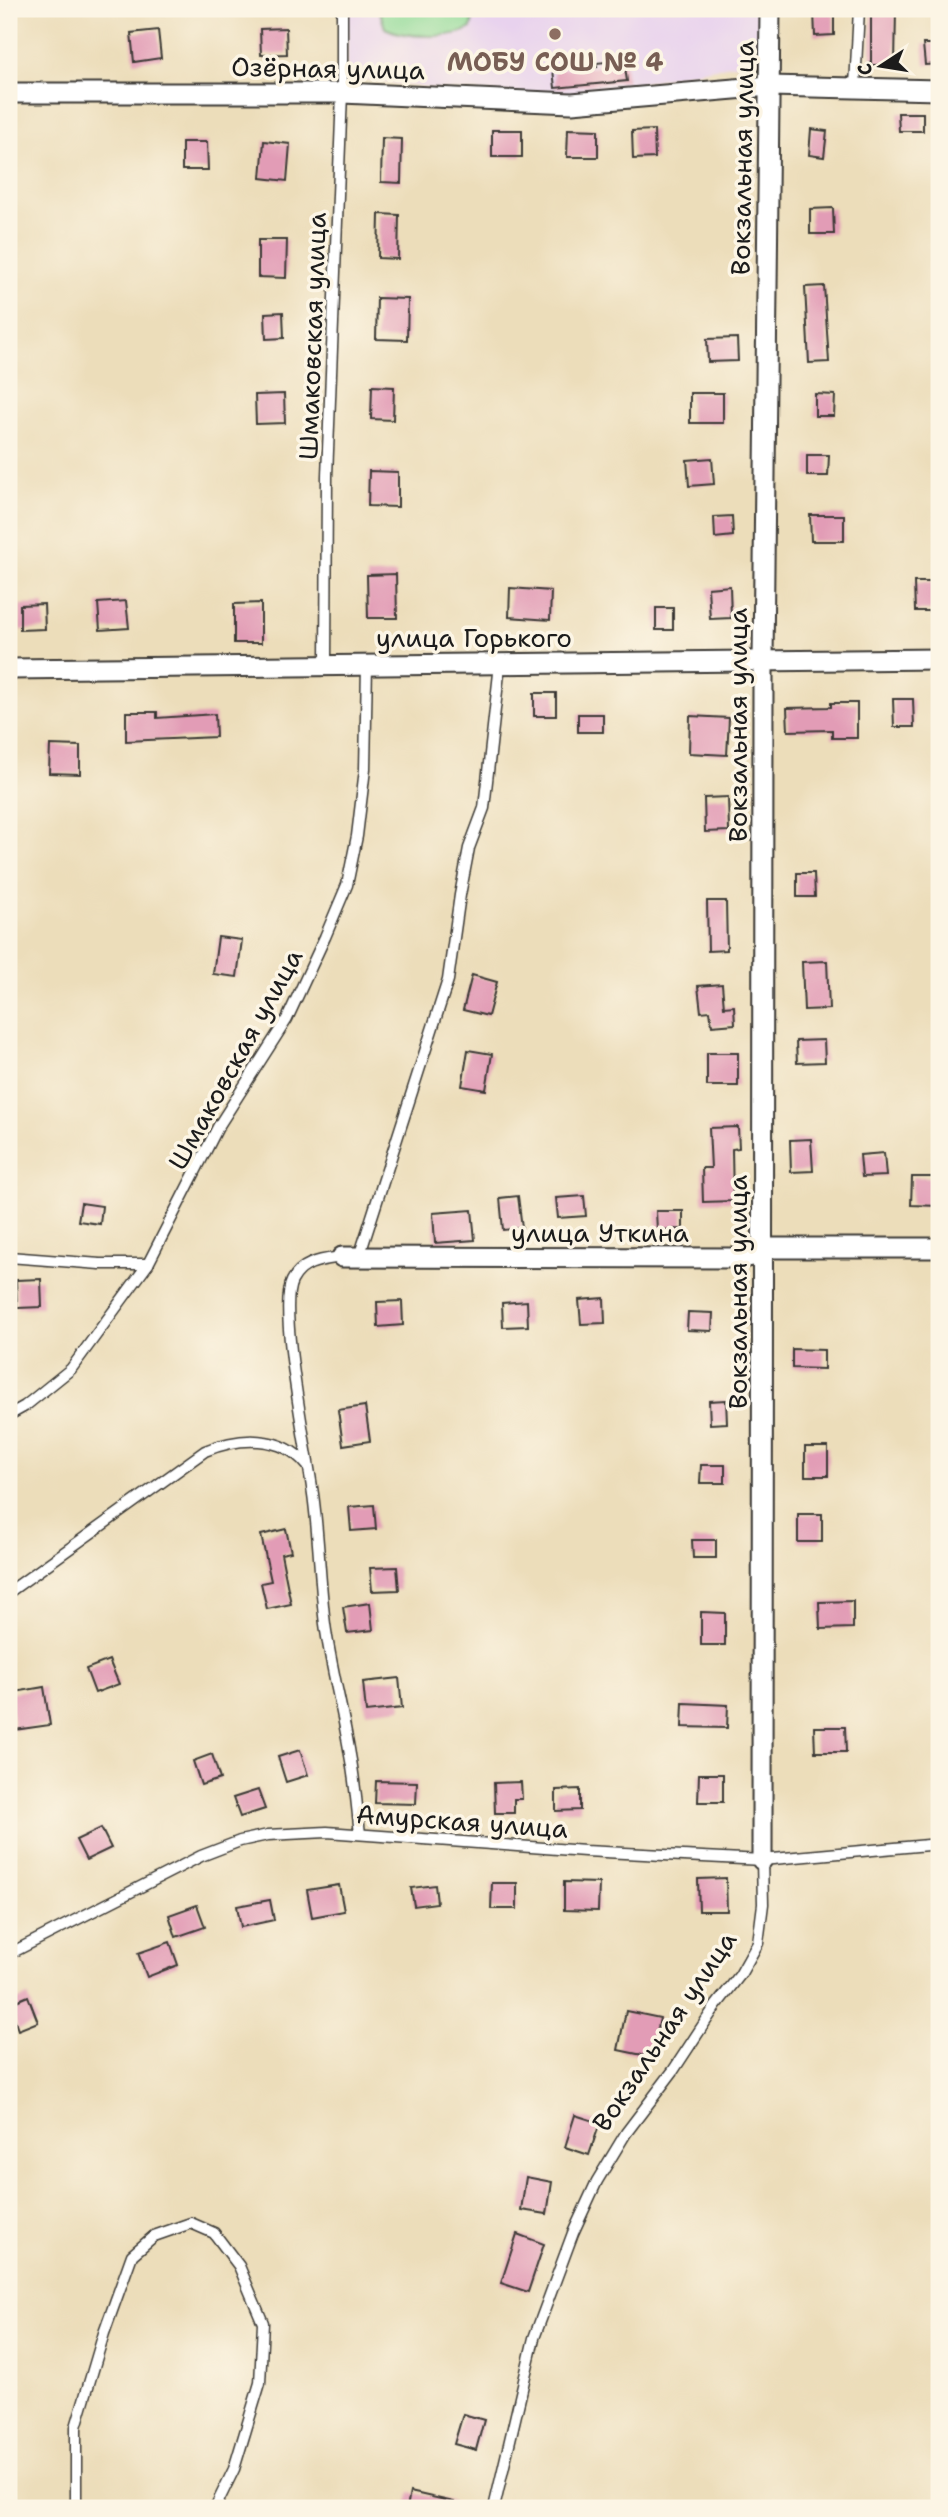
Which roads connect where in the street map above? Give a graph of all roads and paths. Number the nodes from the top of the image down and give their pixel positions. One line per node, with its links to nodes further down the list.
1 (342, 9): 8 (lane, Шмаковская улица)
2 (770, 9): 4 (street, Вокзальная улица)
3 (859, 9): 5 (lane)
4 (769, 86): 5 (street, Озёрная улица); 8 (street, Озёрная улица); 10 (street, Вокзальная улица)
5 (855, 86): 6 (street, Озёрная улица)
6 (939, 90)
7 (9, 93): 8 (street, Озёрная улица)
8 (342, 93): 11 (lane, Шмаковская улица)
9 (939, 659): 10 (street, улица Горького)
10 (763, 660): 13 (street, улица Горького); 15 (street, Вокзальная улица)
11 (326, 664): 12 (street, улица Горького); 14 (street, улица Горького)
12 (367, 664): 13 (street, улица Горького); 19 (lane, Шмаковская улица)
13 (500, 664): 18 (lane)
14 (9, 669)
15 (763, 1248): 16 (street, улица Уткина); 18 (street, улица Уткина); 25 (street, Вокзальная улица)
16 (939, 1248)
17 (9, 1257): 19 (lane)
18 (351, 1257): 21 (lane)
19 (148, 1264): 20 (lane, Шмаковская улица)
20 (9, 1415)
21 (307, 1465): 22 (lane); 23 (lane)
22 (9, 1592)
23 (359, 1834): 25 (lane, Амурская улица); 26 (lane, Амурская улица)
24 (939, 1844): 25 (lane, Амурская улица)
25 (762, 1860): 29 (lane, Вокзальная улица)
26 (9, 1954)
27 (76, 2508): 28 (lane)
28 (215, 2508)
29 (494, 2508)

